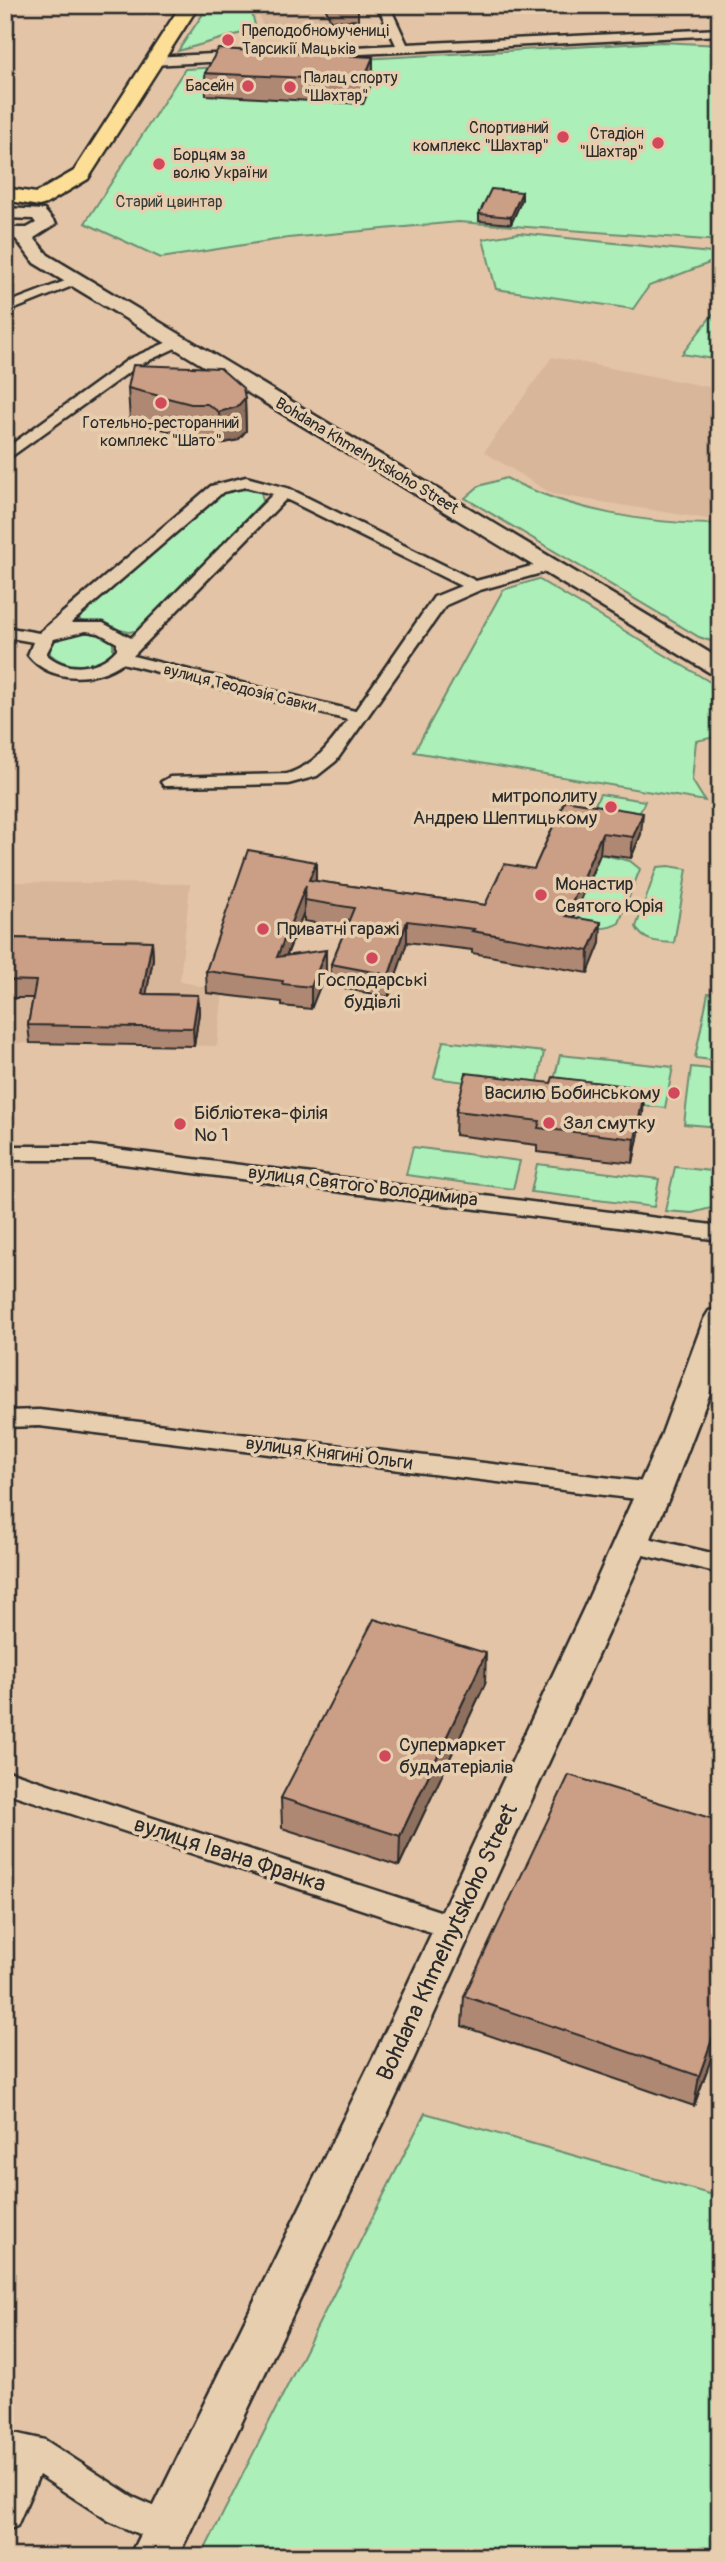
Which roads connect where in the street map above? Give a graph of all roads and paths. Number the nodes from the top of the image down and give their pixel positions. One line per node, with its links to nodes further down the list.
1 (190, 5): 5 (main road)
2 (383, 5): 4 (street)
3 (720, 32): 4 (street)
4 (403, 48): 5 (street)
5 (152, 61): 7 (main road)
6 (5, 194): 7 (main road)
7 (35, 206): 8 (main road); 9 (main road)
8 (5, 213)
9 (13, 234): 10 (main road, Bohdana Khmelnytskoho Street)
10 (78, 281): 11 (street); 12 (main road, Bohdana Khmelnytskoho Street)
11 (5, 309)
12 (177, 342): 13 (street); 15 (main road, Bohdana Khmelnytskoho Street)
13 (5, 456)
14 (284, 492): 16 (street); 18 (street); 19 (street)
15 (550, 566): 16 (street); 20 (main road, Bohdana Khmelnytskoho Street)
16 (474, 586): 21 (street)
17 (5, 632): 18 (street)
18 (42, 639): 19 (street); 19 (street)
19 (121, 658): 21 (street, вулиця Теодозія Савки)
20 (720, 669)
21 (359, 718): 22 (street)
22 (170, 782)
23 (5, 1153): 24 (street, вулиця Святого Володимира)
24 (720, 1233)
25 (720, 1319): 26 (main road, Bohdana Khmelnytskoho Street)
26 (711, 1374): 28 (main road, Bohdana Khmelnytskoho Street)
27 (5, 1419): 28 (street, вулиця Княгині Ольги)
28 (653, 1492): 29 (main road, Bohdana Khmelnytskoho Street)
29 (631, 1543): 30 (street); 32 (main road, Bohdana Khmelnytskoho Street)
30 (720, 1564)
31 (5, 1781): 32 (street, вулиця Івана Франка)
32 (455, 1928): 35 (main road, Bohdana Khmelnytskoho Street)
33 (19, 2450): 34 (street); 35 (street)
34 (5, 2514)
35 (159, 2543)

